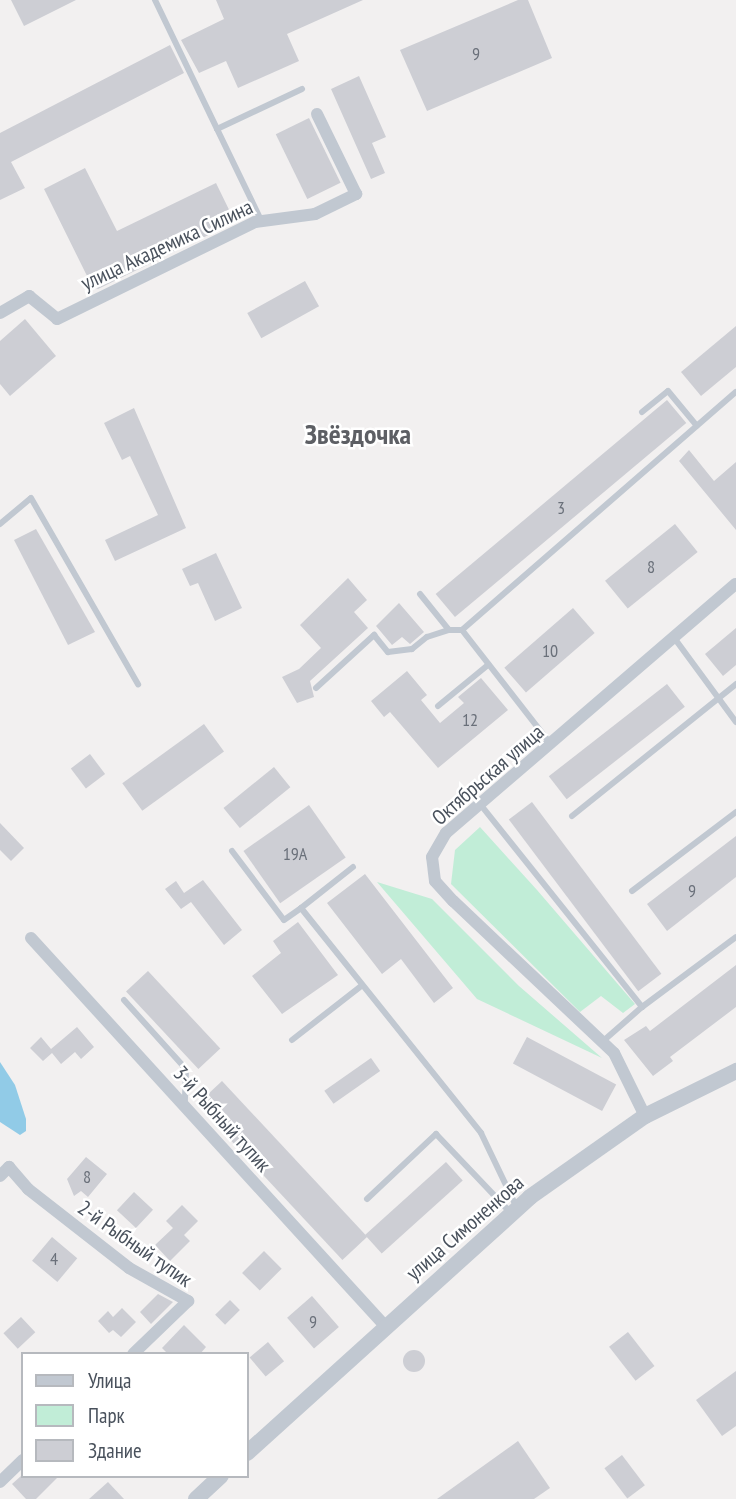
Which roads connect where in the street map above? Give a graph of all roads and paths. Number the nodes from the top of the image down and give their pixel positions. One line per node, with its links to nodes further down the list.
1 (155, 0): 4 (lane)
2 (302, 89): 4 (lane)
3 (317, 114): 5 (street, улица Академика Силина)
4 (218, 129): 5 (lane)
5 (261, 220): 6 (street, улица Академика Силина)
6 (0, 313)
7 (736, 393): 9 (lane)
8 (642, 412): 9 (lane)
9 (697, 426): 13 (lane)
10 (0, 524): 17 (lane)
11 (736, 584): 15 (street, Октябрьская улица)
12 (420, 594): 14 (lane)
13 (462, 629): 14 (lane); 16 (lane)
14 (449, 630): 19 (lane)
15 (675, 639): 20 (lane); 23 (street, Октябрьская улица)
16 (488, 665): 21 (lane); 23 (lane)
17 (138, 684)
18 (736, 684): 20 (lane)
19 (316, 688)
20 (719, 698): 22 (lane); 26 (lane)
21 (438, 706)
22 (736, 722)
23 (551, 744): 24 (street, Октябрьская улица)
24 (480, 804): 35 (lane); 37 (street, Октябрьская улица)
25 (736, 812): 29 (lane)
26 (572, 816)
27 (232, 851): 30 (lane)
28 (353, 866): 30 (lane)
29 (632, 891)
30 (301, 908): 33 (lane)
31 (736, 937): 35 (lane)
32 (31, 938): 39 (street, 3-й Рыбный тупик)
33 (361, 986): 36 (lane); 43 (lane)
34 (124, 1000): 39 (lane)
35 (642, 1007): 37 (lane)
36 (292, 1040)
37 (602, 1042): 40 (street, Октябрьская улица)
38 (736, 1071): 40 (street, улица Симоненкова)
39 (185, 1107): 44 (street, 3-й Рыбный тупик)
40 (645, 1116): 43 (street, улица Симоненкова)
41 (5, 1172): 45 (street, 2-й Рыбный тупик)
42 (368, 1199): 43 (lane)
43 (514, 1211): 44 (street, улица Симоненкова)
44 (384, 1326): 46 (street, улица Симоненкова)
45 (135, 1352)
46 (248, 1452)
47 (21, 1462): 49 (street)
48 (219, 1478): 50 (street)
49 (0, 1482)
50 (197, 1499)

